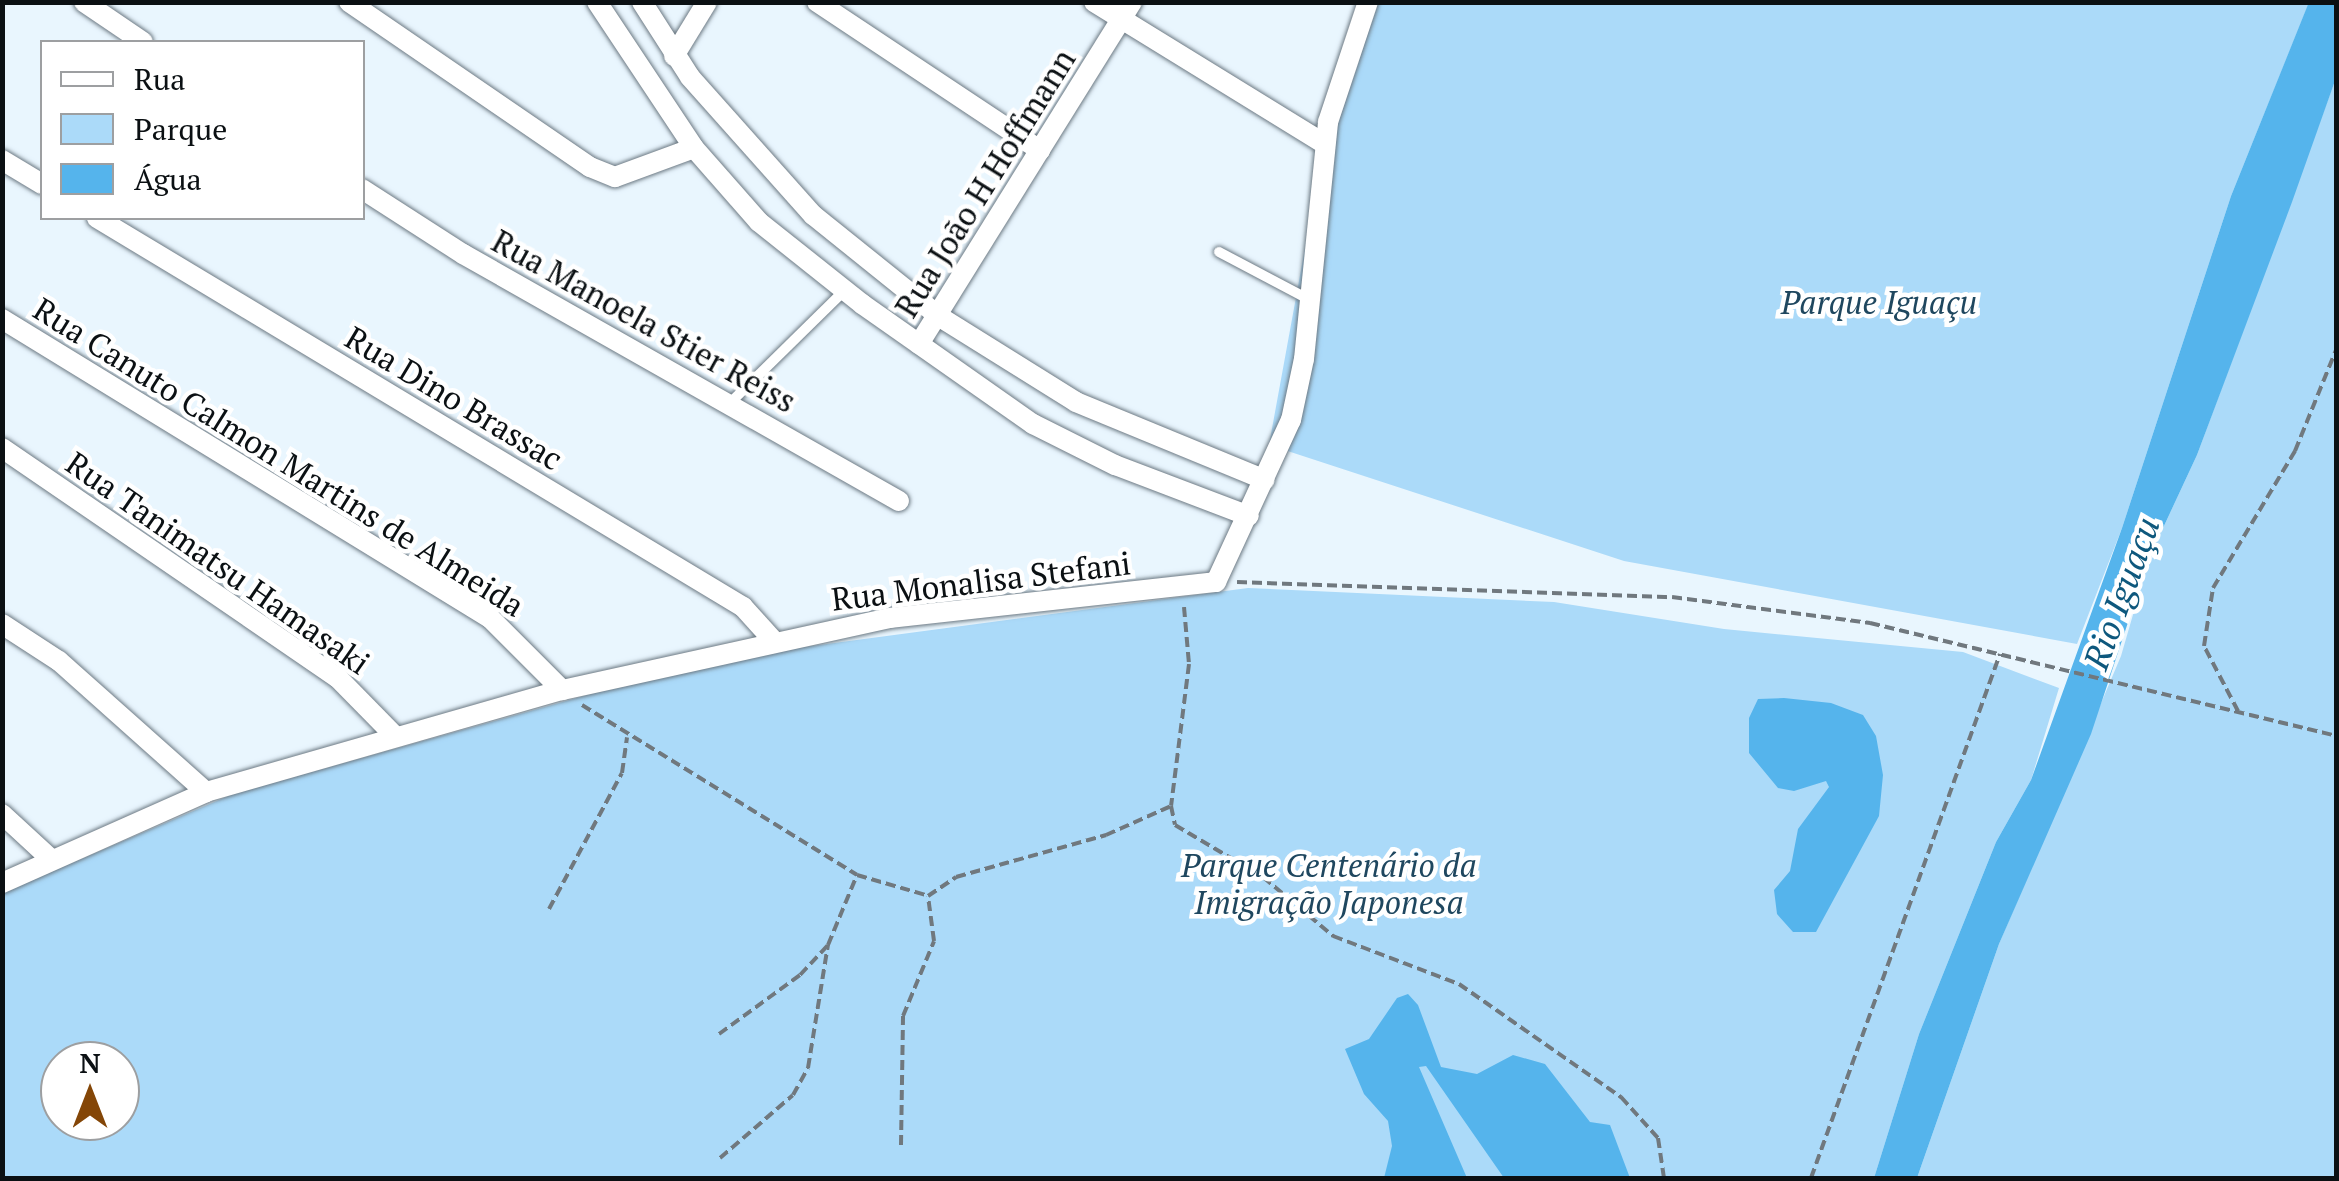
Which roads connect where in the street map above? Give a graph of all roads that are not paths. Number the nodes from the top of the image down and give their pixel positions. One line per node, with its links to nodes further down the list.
1 (84, 2): 10 (street)
2 (349, 2): 13 (street)
3 (642, 2): 11 (street)
4 (706, 2): 11 (street)
5 (817, 2): 14 (street)
6 (1094, 2): 9 (street)
7 (1368, 2): 12 (street)
8 (596, 5): 13 (street)
9 (1127, 11): 12 (street); 14 (street, Rua João H Hoffmann)
10 (140, 40)
11 (674, 56): 22 (street)
12 (1324, 144): 21 (street)
13 (694, 148): 20 (street)
14 (1040, 150): 22 (street, Rua João H Hoffmann)
15 (2, 160): 16 (street)
16 (40, 183)
17 (365, 191): 25 (street, Rua Manoela Stier Reiss)
18 (101, 220): 31 (street, Rua Dino Brassac)
19 (1220, 252): 21 (lane)
20 (845, 290): 24 (street); 25 (lane)
21 (1311, 300): 27 (street)
22 (940, 317): 24 (street, Rua João H Hoffmann); 27 (street)
23 (2, 319): 32 (street, Rua Canuto Calmon Martins de Almeida)
24 (920, 344): 29 (street)
25 (730, 403): 28 (street, Rua Manoela Stier Reiss)
26 (3, 449): 33 (street, Rua Tanimatsu Hamasaki)
27 (1266, 480): 29 (street)
28 (898, 501)
29 (1249, 516): 31 (street, Rua Monalisa Stefani)
30 (2, 624): 34 (street)
31 (772, 639): 32 (street, Rua Monalisa Stefani)
32 (562, 690): 33 (street, Rua Monalisa Stefani)
33 (393, 734): 34 (street, Rua Monalisa Stefani)
34 (206, 792): 36 (street, Rua Monalisa Stefani)
35 (2, 814): 36 (street)
36 (52, 860): 37 (street, Rua Monalisa Stefani)
37 (2, 883)

